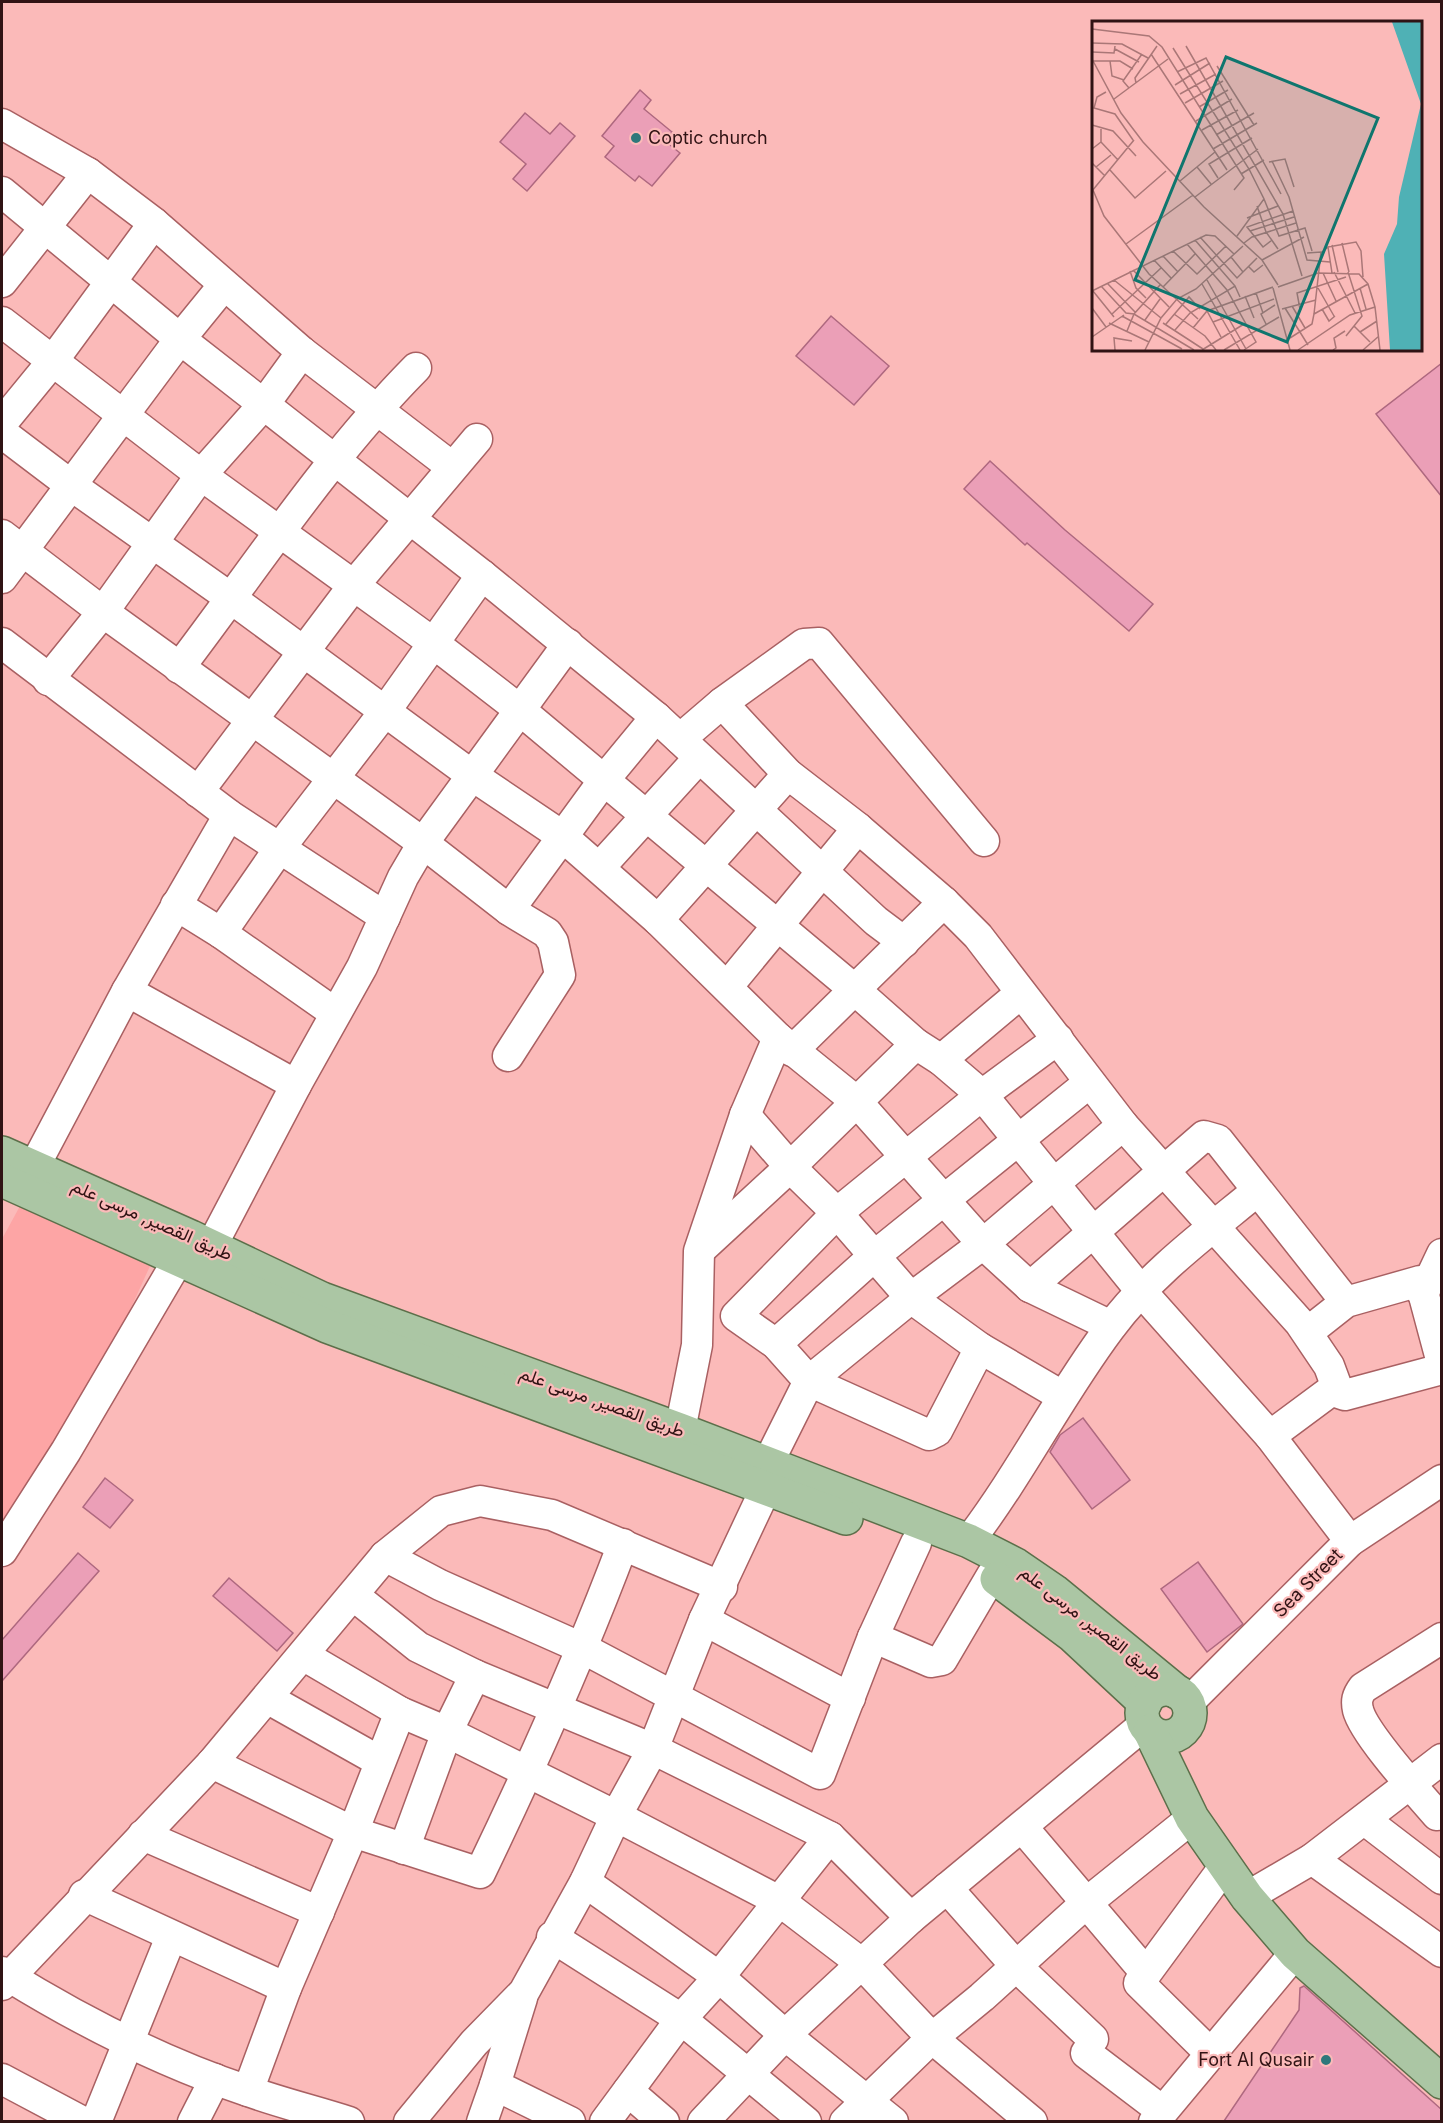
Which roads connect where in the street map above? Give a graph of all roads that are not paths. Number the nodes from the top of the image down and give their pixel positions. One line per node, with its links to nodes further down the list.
1 (2, 124): 2 (street)
2 (88, 173): 4 (street); 5 (street)
3 (2, 192): 5 (street)
4 (154, 223): 7 (street); 8 (street)
5 (45, 225): 6 (street); 7 (street)
6 (2, 282)
7 (111, 283): 10 (street); 12 (street)
8 (224, 285): 10 (street); 11 (street)
9 (2, 322): 12 (street)
10 (180, 339): 14 (street); 16 (street)
11 (302, 352): 14 (street); 15 (street)
12 (51, 362): 16 (street); 17 (street)
13 (416, 368): 15 (street)
14 (265, 403): 20 (street); 22 (street)
15 (375, 410): 20 (street); 21 (street)
16 (124, 414): 22 (street); 23 (street)
17 (2, 423)
18 (2, 433): 23 (street)
19 (477, 439): 21 (street)
20 (334, 460): 24 (street); 25 (street)
21 (452, 467): 24 (street)
22 (201, 475): 25 (street); 27 (street)
23 (72, 486): 26 (street); 27 (street)
24 (409, 519): 28 (street); 30 (street)
25 (279, 533): 30 (street); 31 (street)
26 (12, 543): 29 (street); 32 (street)
27 (152, 544): 31 (street); 32 (street)
28 (482, 575): 33 (street); 35 (street)
29 (2, 578)
30 (354, 585): 33 (street); 36 (street)
31 (232, 599): 36 (street); 37 (street)
32 (103, 612): 37 (street); 38 (street)
33 (432, 642): 40 (street); 41 (street)
34 (2, 643): 38 (street)
35 (568, 644): 41 (street); 42 (street)
36 (304, 651): 40 (street); 43 (street)
37 (179, 668): 43 (street)
38 (48, 680): 49 (street)
39 (722, 703): 44 (street); 45 (street); 55 (street)
40 (386, 710): 46 (street); 47 (street)
41 (520, 710): 46 (street); 48 (street)
42 (656, 717): 44 (street); 48 (street)
43 (253, 721): 47 (street); 49 (street)
44 (690, 749): 50 (street); 52 (street)
45 (788, 774): 50 (street); 53 (street)
46 (473, 776): 54 (street); 56 (street)
47 (332, 778): 56 (street); 57 (street)
48 (604, 780): 52 (street); 54 (street)
49 (198, 792): 51 (street)
50 (756, 809): 58 (street); 60 (street)
51 (229, 815): 57 (street); 62 (street)
52 (647, 816): 58 (street); 59 (street)
53 (858, 828): 60 (street); 61 (street)
54 (562, 836): 59 (street); 63 (street)
55 (984, 841)
56 (423, 843): 63 (street); 64 (street)
57 (279, 849): 64 (street); 67 (street)
58 (705, 866): 65 (street); 66 (street)
59 (600, 867): 65 (street)
60 (821, 870): 66 (street); 68 (street)
61 (944, 902): 68 (street); 72 (street)
62 (176, 905): 67 (street); 71 (street)
63 (509, 910): 77 (street)
64 (386, 917): 73 (street)
65 (658, 920): 69 (street)
66 (776, 926): 69 (street); 70 (street)
67 (222, 933): 73 (street)
68 (904, 942): 70 (street)
69 (728, 987): 76 (street)
70 (855, 990): 75 (street); 76 (street)
71 (127, 992): 80 (street); 88 (street)
72 (1021, 993): 74 (street); 78 (street)
73 (335, 1013): 80 (street)
74 (1058, 1039): 79 (street); 81 (street)
75 (916, 1044): 78 (street); 82 (street)
76 (785, 1045): 82 (street); 83 (street)
77 (508, 1056)
78 (941, 1060): 81 (street)
79 (1089, 1083): 84 (street); 85 (street)
80 (296, 1085): 99 (street)
81 (982, 1095): 85 (street); 87 (street)
82 (857, 1102): 87 (street); 89 (street)
83 (745, 1115): 89 (street); 100 (street)
84 (1124, 1125): 90 (street); 92 (street)
85 (1018, 1138): 92 (street); 94 (street)
86 (2, 1153): 88 (main road, طريق القصير, مرسى علم)
87 (907, 1156): 94 (street); 95 (street)
88 (34, 1167): 99 (main road, طريق القصير, مرسى علم)
89 (790, 1167): 95 (street); 100 (street)
90 (1163, 1171): 93 (street); 96 (street); 97 (street)
91 (2, 1180): 99 (main road, طريق القصير, مرسى علم)
92 (1054, 1182): 97 (street); 98 (street)
93 (1257, 1191): 96 (street); 108 (street)
94 (944, 1200): 98 (street); 102 (street)
95 (837, 1213): 102 (street); 109 (street)
96 (1213, 1227): 104 (street); 111 (street)
97 (1094, 1233): 103 (street); 104 (street)
98 (983, 1244): 103 (street); 107 (street)
99 (194, 1248): 119 (main road, طريق القصير, مرسى علم); 121 (main road, طريق القصير, مرسى علم); 127 (street)
100 (699, 1251): 106 (street)
101 (1442, 1254): 105 (street)
102 (873, 1257): 107 (street); 112 (street)
103 (1030, 1287): 110 (street)
104 (1141, 1291): 110 (street); 120 (street)
105 (1423, 1294): 108 (street); 114 (street)
106 (700, 1295): 109 (street); 119 (street)
107 (911, 1298): 113 (street); 116 (street)
108 (1346, 1302): 111 (street)
109 (736, 1316): 112 (street)
110 (1111, 1326): 118 (street)
111 (1308, 1332): 117 (street)
112 (776, 1344): 116 (street)
113 (980, 1348): 116 (street); 118 (street)
114 (1442, 1363)
115 (1442, 1369): 117 (street)
116 (809, 1381): 121 (street)
117 (1336, 1387): 120 (street)
118 (1062, 1396): 123 (street)
119 (680, 1430): 121 (main road, طريق القصير, مرسى علم)
120 (1270, 1436): 124 (street)
121 (767, 1475): 123 (main road, طريق القصير, مرسى علم); 125 (main road, طريق القصير, مرسى علم); 130 (street)
122 (1442, 1480): 124 (street, Sea Street)
123 (969, 1541): 139 (main road, طريق القصير, مرسى علم)
124 (1350, 1541): 139 (street, Sea Street)
125 (916, 1543): 129 (main road, طريق القصير, مرسى علم); 133 (street)
126 (623, 1544): 128 (street); 130 (street); 135 (street)
127 (2, 1551)
128 (385, 1556): 131 (street); 135 (street)
129 (992, 1575): 133 (street); 144 (main road, طريق القصير, مرسى علم)
130 (722, 1587): 132 (street)
131 (353, 1595): 136 (street); 137 (street)
132 (704, 1620): 138 (street); 141 (street)
133 (873, 1638): 141 (street)
134 (1442, 1638): 151 (street)
135 (584, 1649): 138 (street); 142 (street)
136 (303, 1655): 140 (street); 143 (street)
137 (475, 1675): 142 (street); 145 (street)
138 (672, 1697): 141 (street); 146 (street)
139 (1182, 1697): 144 (main road)
140 (267, 1698): 148 (street); 149 (street)
141 (850, 1698)
142 (554, 1707): 146 (street); 150 (street)
143 (400, 1712): 145 (street); 148 (street)
144 (1147, 1720): 154 (main road, طريق القصير, مرسى علم); 156 (street)
145 (447, 1732): 150 (street); 160 (street)
146 (653, 1749): 153 (street); 159 (street)
147 (1442, 1760): 151 (street)
148 (379, 1761): 157 (street)
149 (212, 1763): 157 (street); 158 (street)
150 (528, 1772): 153 (street); 160 (street)
151 (1409, 1782): 152 (street); 155 (street)
152 (1437, 1815)
153 (616, 1816): 164 (street); 168 (street)
154 (1192, 1818): 162 (main road, طريق القصير, مرسى علم); 169 (street)
155 (1365, 1820): 161 (street); 163 (street)
156 (1023, 1828): 165 (street); 169 (street)
157 (353, 1832): 160 (street); 170 (street)
158 (142, 1835): 166 (street); 170 (street)
159 (830, 1837): 168 (street); 171 (street)
160 (404, 1849)
161 (1312, 1859): 167 (street); 174 (street)
162 (1225, 1866): 167 (main road, طريق القصير, مرسى علم); 178 (street)
163 (1442, 1879)
164 (585, 1882): 173 (street); 179 (street)
165 (947, 1888): 171 (street); 177 (street)
166 (84, 1895): 172 (street); 180 (street)
167 (1247, 1898): 175 (main road, طريق القصير, مرسى علم)
168 (780, 1902): 176 (street); 179 (street)
169 (1085, 1904): 177 (street); 178 (street)
170 (319, 1912): 181 (street)
171 (911, 1918): 176 (street)
172 (171, 1937): 181 (street); 186 (street)
173 (552, 1937): 182 (street); 183 (street)
174 (1442, 1952)
175 (1295, 1953): 187 (street); 191 (main road, طريق القصير, مرسى علم)
176 (861, 1964): 184 (street); 185 (street)
177 (1016, 1966): 185 (street); 196 (street)
178 (1146, 1973): 187 (street)
179 (719, 1977): 183 (street); 184 (street)
180 (4, 1978): 186 (street)
181 (286, 1988): 193 (street)
182 (524, 1992): 192 (street); 201 (street)
183 (681, 2019): 188 (street); 194 (street)
184 (785, 2035): 188 (street); 195 (street)
185 (932, 2038): 195 (street); 210 (street)
186 (130, 2042): 190 (street); 198 (street)
187 (1210, 2053): 196 (street)
188 (748, 2074): 206 (street); 207 (street)
189 (2, 2079): 197 (street)
190 (215, 2079): 193 (street); 199 (street)
191 (1442, 2082)
192 (495, 2085): 202 (street); 203 (street)
193 (248, 2091): 200 (street)
194 (628, 2091): 204 (street); 205 (street)
195 (866, 2100): 208 (street); 209 (street)
196 (1157, 2116)
197 (83, 2121)
198 (96, 2121)
199 (193, 2121)
200 (349, 2121)
201 (409, 2121)
202 (482, 2121)
203 (570, 2121)
204 (605, 2121)
205 (664, 2121)
206 (703, 2121)
207 (806, 2121)
208 (845, 2121)
209 (893, 2121)
210 (1032, 2121)

